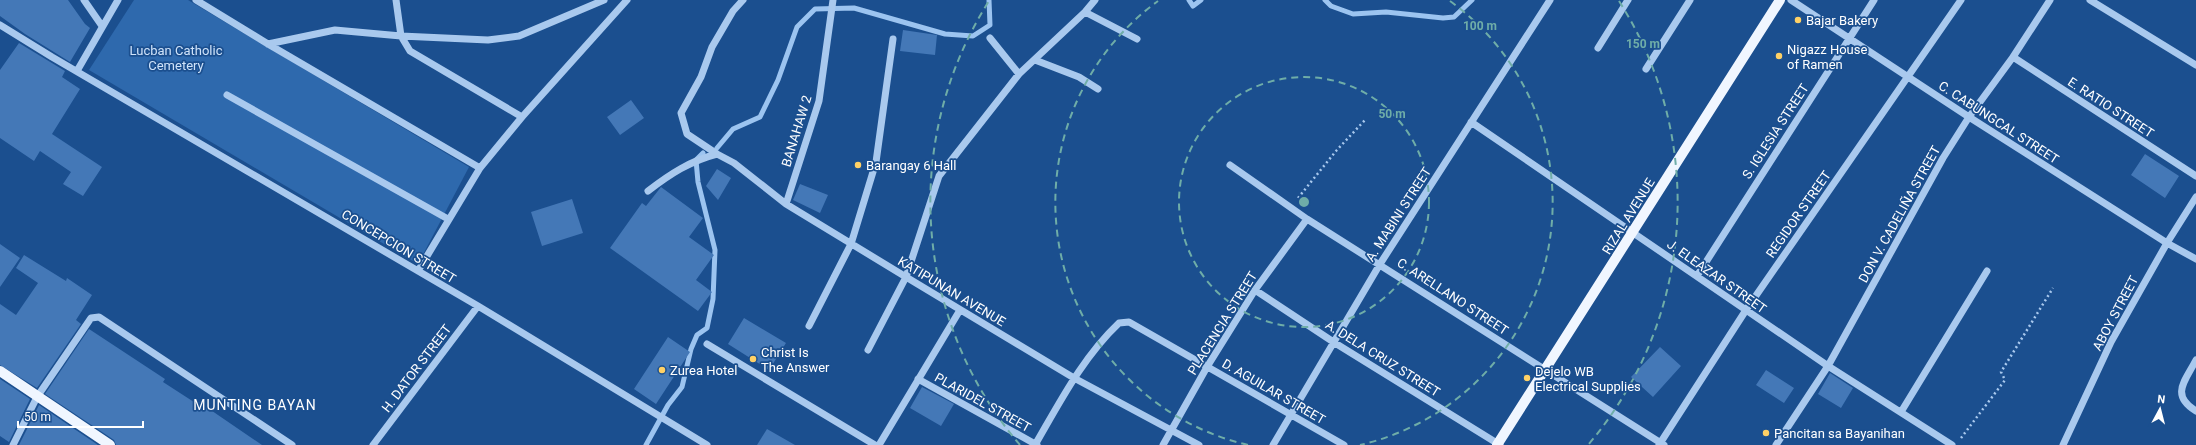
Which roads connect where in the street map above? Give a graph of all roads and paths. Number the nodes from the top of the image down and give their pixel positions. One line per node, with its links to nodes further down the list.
1 (84, 0): 21 (street)
2 (118, 0): 21 (street)
3 (196, 0): 27 (street)
4 (396, 0): 22 (street)
5 (604, 0): 22 (street)
6 (627, 0): 38 (street)
7 (743, 0): 42 (street, KATIPUNAN AVENUE)
8 (833, 0): 48 (street, BANAHAW 2)
9 (1095, 0): 19 (street)
10 (1550, 0): 41 (street, A. MABINI STREET)
11 (1628, 0): 28 (street)
12 (1690, 0): 32 (street)
13 (1780, 0): 52 (main road, RIZAL AVENUE)
14 (1791, 0): 26 (street, C. CABUNGCAL STREET)
15 (1874, 0): 26 (street, S. IGLESIA STREET)
16 (1962, 0): 35 (street, REGIDOR STREET)
17 (2050, 0): 29 (street, DON V. CADELIÑA STREET)
18 (2090, 0): 31 (street)
19 (1085, 12): 25 (street); 30 (street)
20 (0, 25): 33 (street, CONCEPCION STREET)
21 (102, 26): 33 (street)
22 (401, 36): 27 (street); 38 (street)
23 (990, 38): 34 (street)
24 (893, 39): 54 (street)
25 (1137, 39)
26 (1848, 39): 35 (street, C. CABUNGCAL STREET); 59 (street, S. IGLESIA STREET)
27 (268, 44): 44 (street)
28 (1598, 48)
29 (2014, 57): 39 (street, DON V. CADELIÑA STREET); 45 (street, E. RATIO STREET)
30 (1035, 60): 34 (street); 36 (street)
31 (2196, 64)
32 (1646, 69)
33 (77, 71): 57 (street, CONCEPCION STREET)
34 (1019, 74): 60 (street)
35 (1907, 77): 39 (street, C. CABUNGCAL STREET); 65 (street, REGIDOR STREET)
36 (1098, 88)
37 (227, 95): 51 (street)
38 (522, 117): 44 (street)
39 (1969, 117): 53 (street, C. CABUNGCAL STREET); 71 (street, DON V. CADELIÑA STREET)
40 (1366, 120): 49 (path)
41 (1471, 122): 52 (street, J. ELEAZAR STREET); 56 (street, A. MABINI STREET)
42 (717, 154): 46 (street); 48 (street, KATIPUNAN AVENUE)
43 (1230, 165): 49 (street, C. ARELLANO STREET)
44 (480, 168): 51 (street)
45 (2196, 176)
46 (648, 191)
47 (2196, 197): 53 (street, ABOY STREET)
48 (786, 204): 54 (street, KATIPUNAN AVENUE)
49 (1291, 207): 50 (street, C. ARELLANO STREET)
50 (1307, 218): 56 (street, C. ARELLANO STREET); 62 (street, PLACENCIA STREET)
51 (448, 219): 57 (street)
52 (1633, 233): 59 (street, J. ELEAZAR STREET); 73 (main road, RIZAL AVENUE)
53 (2166, 243): 55 (street, C. CABUNGCAL STREET); 99 (street, ABOY STREET)
54 (852, 244): 60 (street, KATIPUNAN AVENUE); 66 (street)
55 (2196, 260)
56 (1380, 264): 67 (street, A. MABINI STREET); 73 (street, C. ARELLANO STREET)
57 (418, 271): 63 (street, CONCEPCION STREET)
58 (1988, 271): 78 (street)
59 (1697, 276): 65 (street, J. ELEAZAR STREET)
60 (906, 277): 64 (street, KATIPUNAN AVENUE); 69 (street)
61 (2053, 288): 82 (path)
62 (1255, 290): 67 (street, A. DELA CRUZ STREET); 72 (street, PLACENCIA STREET)
63 (478, 306): 88 (street, H. DATOR STREET); 89 (street, CONCEPCION STREET)
64 (960, 310): 75 (street, KATIPUNAN AVENUE); 76 (street)
65 (1746, 310): 71 (street, J. ELEAZAR STREET); 83 (street, REGIDOR STREET)
66 (809, 326)
67 (1335, 343): 80 (street, A. MABINI STREET); 97 (street, A. DELA CRUZ STREET)
68 (707, 344): 90 (street)
69 (868, 350)
70 (2196, 360): 79 (street)
71 (1828, 366): 78 (street, J. ELEAZAR STREET); 84 (street, DON V. CADELIÑA STREET)
72 (1207, 367): 75 (street, D. AGUILAR STREET); 80 (street, D. AGUILAR STREET); 81 (street, PLACENCIA STREET)
73 (1544, 370): 83 (street, C. ARELLANO STREET); 97 (main road, RIZAL AVENUE)
74 (0, 371): 77 (main road)
75 (1074, 378): 81 (street, KATIPUNAN AVENUE); 92 (street)
76 (918, 379): 91 (street); 92 (street, PLARIDEL STREET)
77 (37, 396): 85 (street); 86 (main road); 87 (street)
78 (1900, 412): 98 (street, J. ELEAZAR STREET)
79 (2196, 412)
80 (1290, 414): 95 (street, A. MABINI STREET); 96 (street, D. AGUILAR STREET)
81 (1172, 432): 93 (street, PLACENCIA STREET); 94 (street, KATIPUNAN AVENUE)
82 (1960, 439)
83 (1661, 444)
84 (1778, 444)
85 (13, 445)
86 (110, 445)
87 (292, 445)
88 (373, 445)
89 (707, 445)
90 (875, 445)
91 (879, 445)
92 (1036, 445)
93 (1163, 445)
94 (1199, 445)
95 (1273, 445)
96 (1344, 445)
97 (1498, 445)
98 (1952, 445)
99 (2063, 445)

